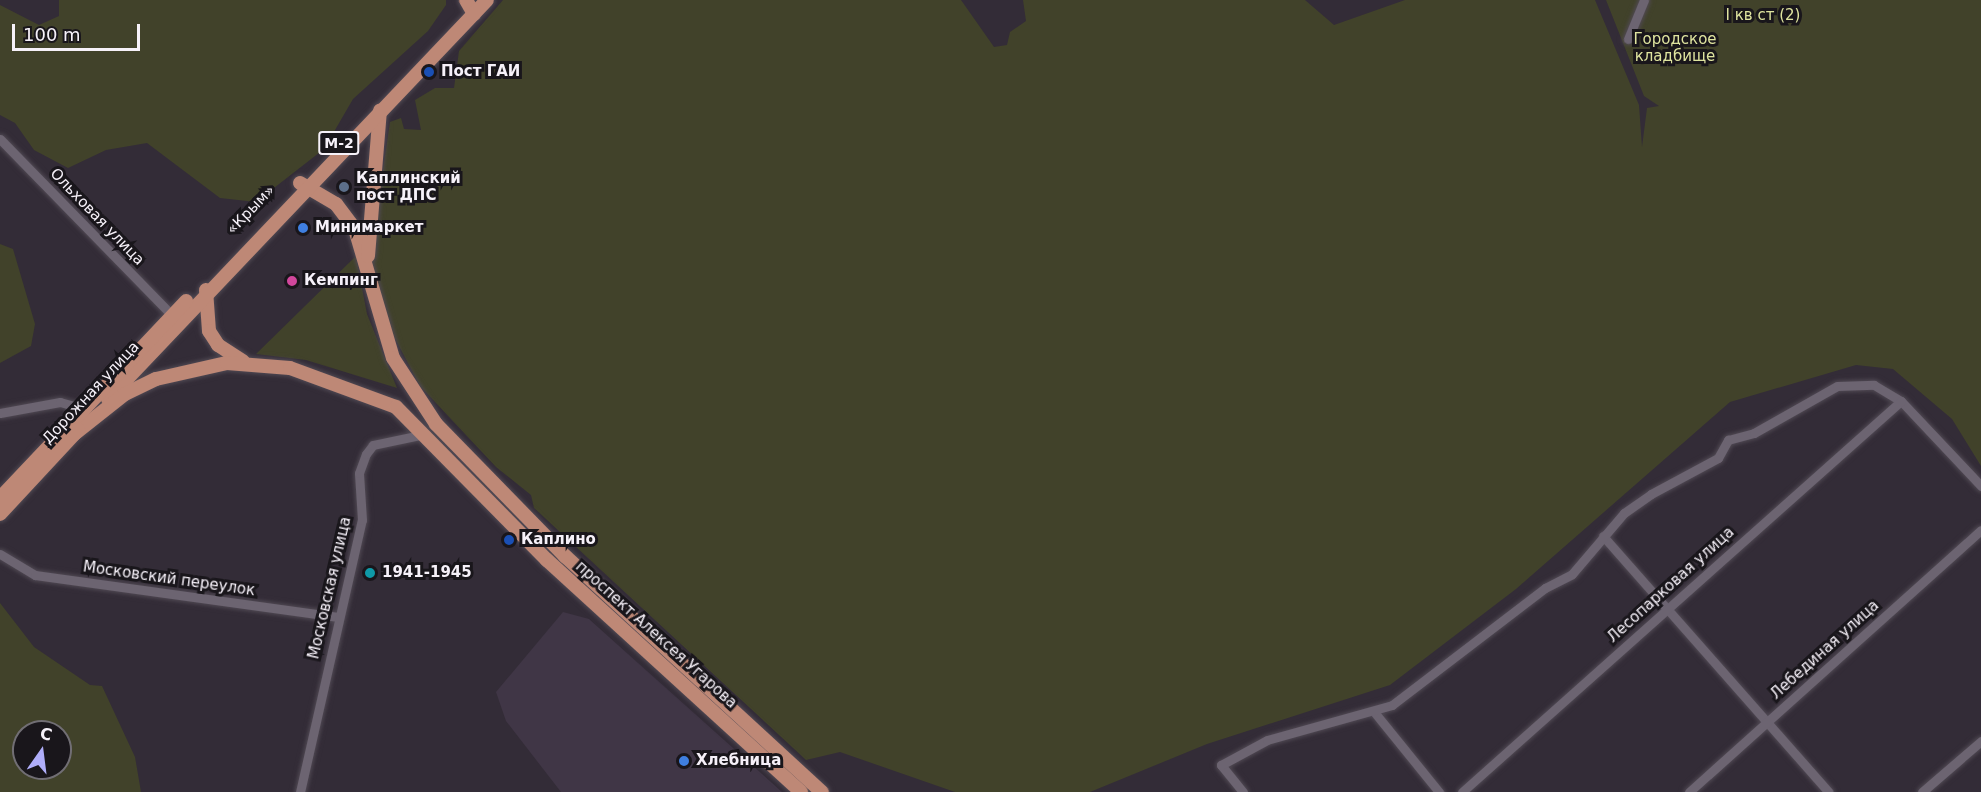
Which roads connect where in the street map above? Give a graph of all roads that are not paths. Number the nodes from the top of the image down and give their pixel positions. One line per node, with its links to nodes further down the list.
1 (487, 0): 3 (main road, «Крым» / М-2)
2 (1644, 0): 4 (street)
3 (471, 6): 5 (main road, «Крым» / М-2); 7 (main road, «Крым» / М-2)
4 (1628, 39)
5 (380, 110): 7 (main road, «Крым» / М-2); 8 (main road)
6 (0, 139): 11 (street, Ольховая улица)
7 (304, 185): 8 (main road, проспект Алексея Угарова); 9 (main road, «Крым» / М-2); 10 (main road, «Крым» / М-2)
8 (367, 270): 16 (main road, проспект Алексея Угарова)
9 (209, 277): 10 (main road); 11 (main road, «Крым» / М-2)
10 (204, 294): 12 (main road); 18 (main road, Дорожная улица / М-2)
11 (173, 316): 14 (main road, «Крым» / М-2)
12 (245, 362): 17 (main road, проспект Алексея Угарова); 18 (main road)
13 (1901, 401): 20 (street); 24 (street); 26 (street, Лесопарковая улица)
14 (84, 409): 15 (street); 19 (main road, «Крым» / М-2)
15 (0, 413)
16 (436, 424): 17 (main road); 28 (main road, проспект Алексея Угарова)
17 (425, 434): 27 (street, Московская улица); 28 (main road, проспект Алексея Угарова)
18 (74, 435): 22 (main road, Дорожная улица / М-2)
19 (51, 445): 21 (main road, Дорожная улица / М-2)
20 (1981, 486)
21 (0, 498)
22 (0, 514)
23 (1981, 530): 30 (street, Лебединая улица)
24 (1603, 536): 26 (street); 29 (street)
25 (0, 554): 27 (street, Московский переулок)
26 (1668, 608): 30 (street); 37 (street, Лесопарковая улица)
27 (338, 617): 32 (street, Московская улица)
28 (656, 645): 33 (main road, проспект Алексея Угарова); 34 (main road, проспект Алексея Угарова)
29 (1375, 713): 35 (street); 36 (street)
30 (1768, 722): 38 (street, Лебединая улица); 39 (street)
31 (1981, 741): 40 (street)
32 (300, 792)
33 (801, 792)
34 (822, 792)
35 (1243, 792)
36 (1439, 792)
37 (1462, 792)
38 (1689, 792)
39 (1829, 792)
40 (1922, 792)

